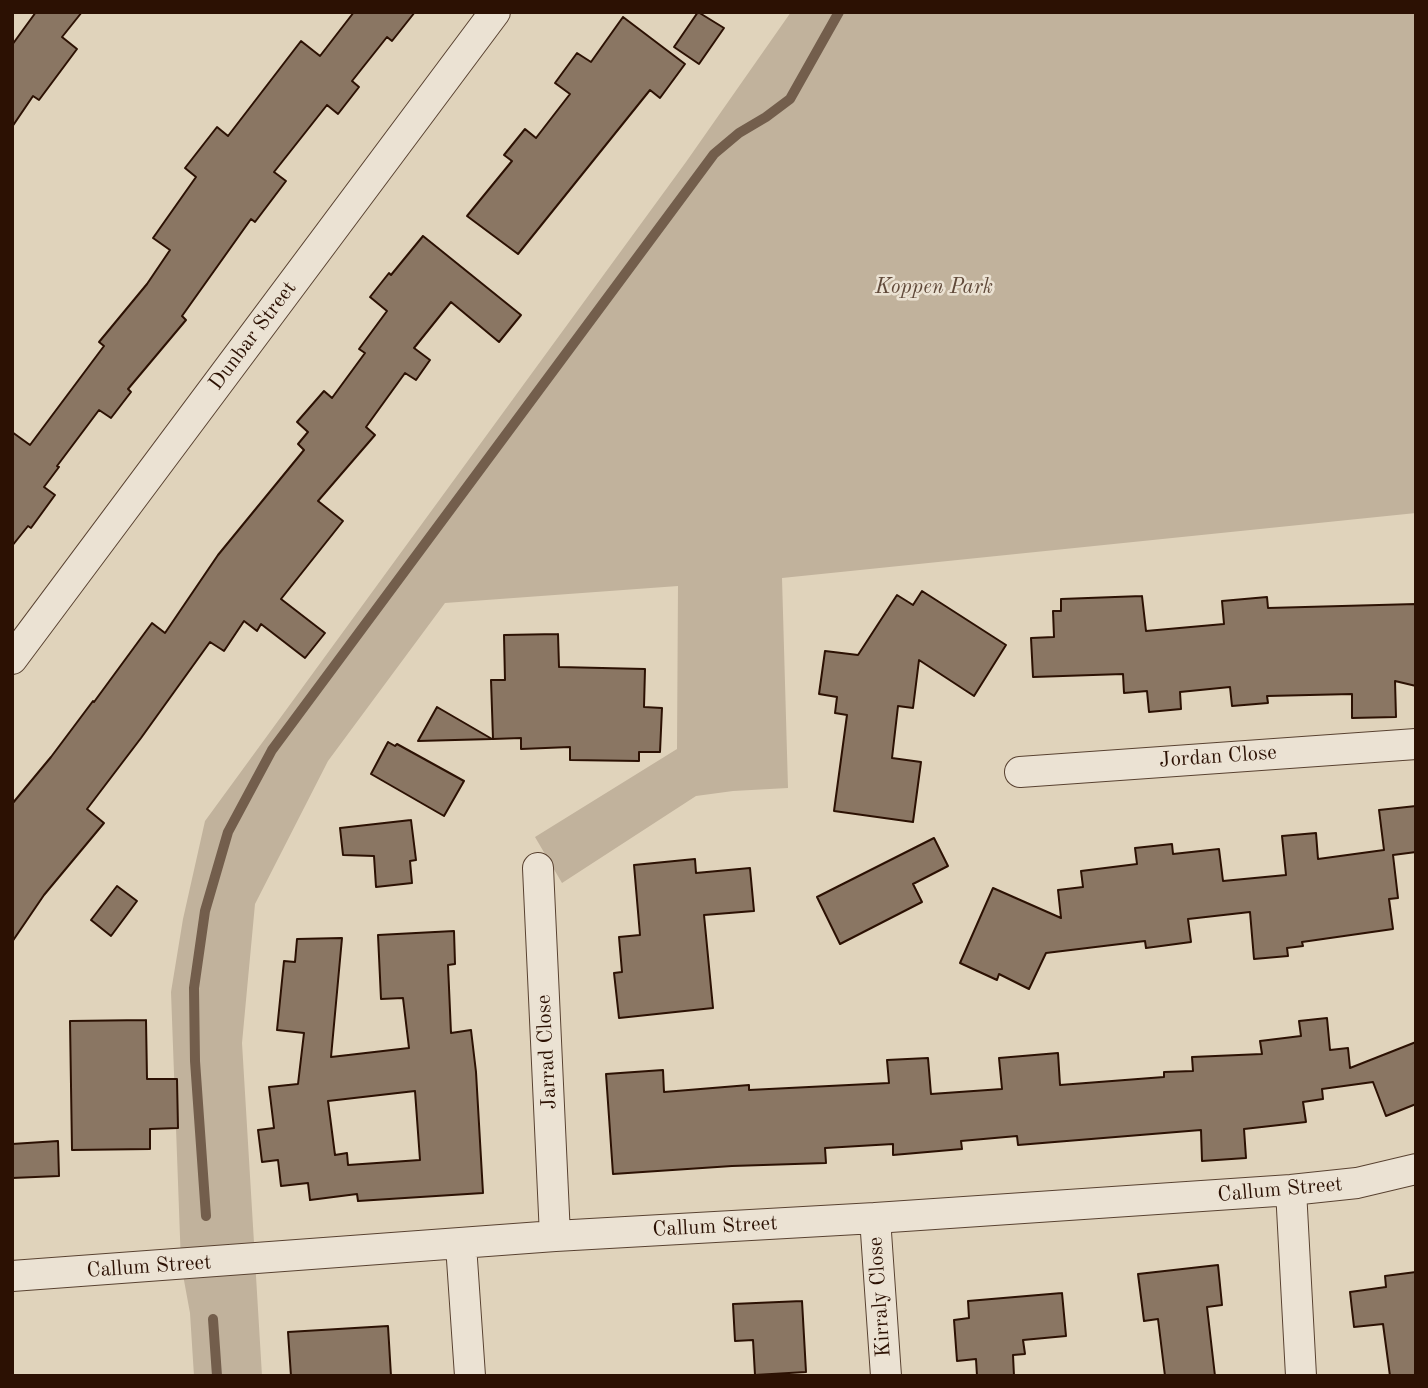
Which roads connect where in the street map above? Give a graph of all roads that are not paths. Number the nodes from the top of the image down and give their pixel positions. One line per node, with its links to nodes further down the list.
1 (495, 12): 2 (street, Dunbar Street)
2 (12, 659)
3 (1416, 744): 4 (street, Jordan Close)
4 (1020, 772)
5 (538, 867): 9 (street, Jarrad Close)
6 (1416, 1169): 7 (street, Callum Street)
7 (1291, 1191): 8 (street, Callum Street); 14 (street)
8 (875, 1218): 9 (street, Callum Street); 13 (street, Kirraly Close)
9 (555, 1236): 10 (street, Callum Street)
10 (461, 1245): 11 (street, Callum Street); 12 (street)
11 (12, 1276)
12 (470, 1376)
13 (886, 1376)
14 (1301, 1376)

